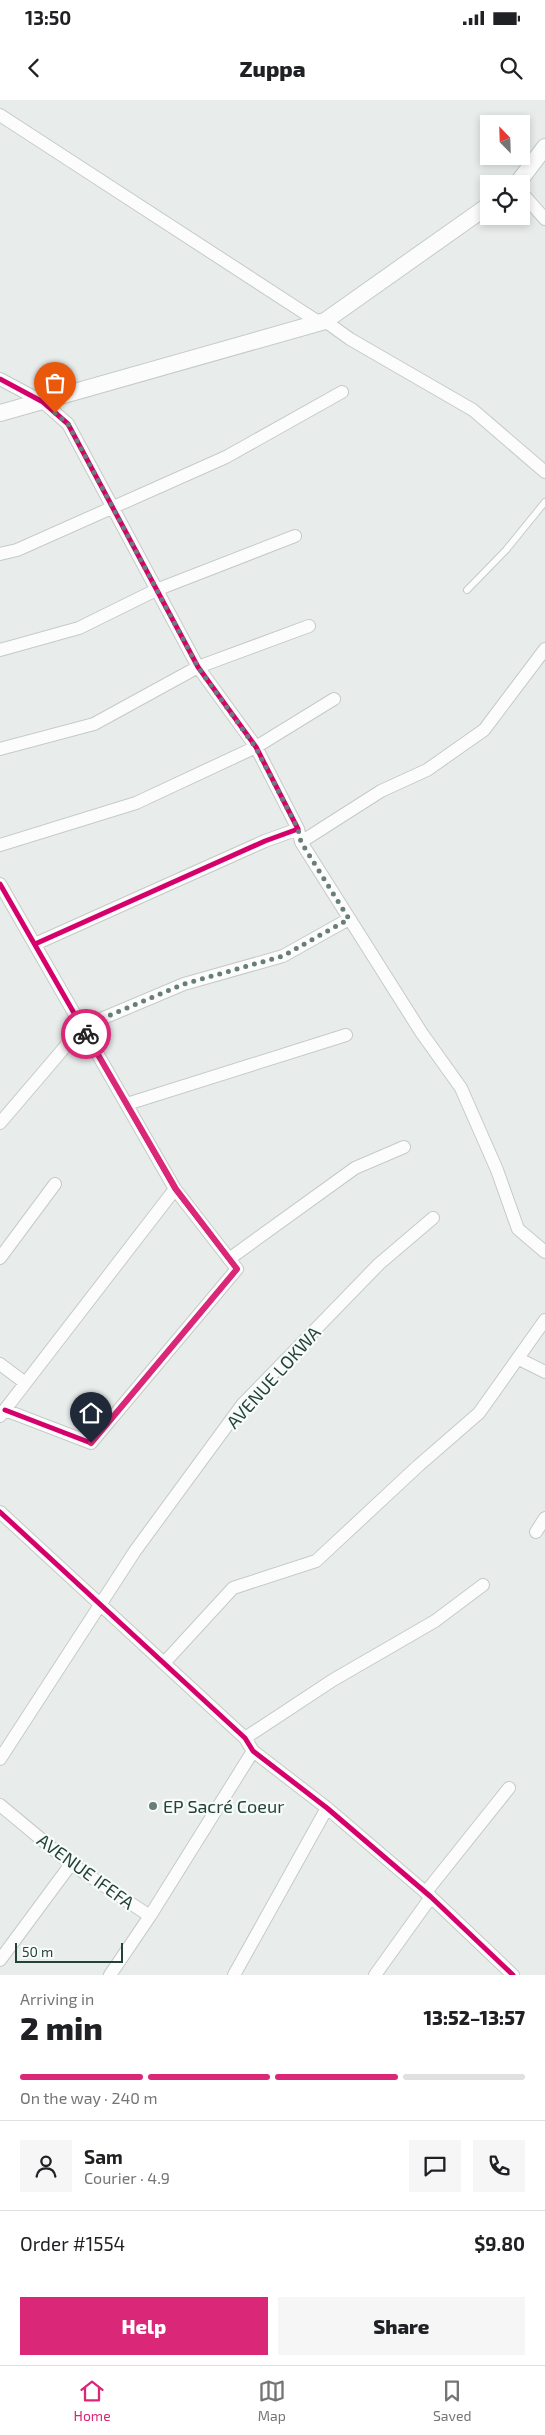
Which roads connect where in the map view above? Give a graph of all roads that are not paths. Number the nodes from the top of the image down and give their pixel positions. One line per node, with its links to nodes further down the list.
1 (0, 115): 7 (street)
2 (545, 147): 3 (street)
3 (524, 175)
4 (530, 202): 6 (street)
5 (480, 211): 7 (street)
6 (545, 219)
7 (322, 322): 10 (street); 12 (street)
8 (0, 379): 10 (street)
9 (342, 392): 14 (street)
10 (43, 402): 11 (street); 14 (street)
11 (0, 413)
12 (545, 472)
13 (545, 502): 18 (lane)
14 (112, 508): 16 (street); 17 (street)
15 (295, 536): 17 (street)
16 (0, 554)
17 (156, 590): 21 (street); 22 (street)
18 (467, 590)
19 (309, 626): 22 (street)
20 (545, 649): 26 (street)
21 (0, 650)
22 (198, 667): 24 (street); 25 (street)
23 (334, 699): 24 (street)
24 (256, 748): 26 (street); 27 (street)
25 (0, 749)
26 (300, 836): 29 (street); 30 (street)
27 (0, 845)
28 (0, 884): 30 (street)
29 (349, 919): 31 (street); 39 (street)
30 (35, 944): 31 (street)
31 (82, 1027): 33 (street); 34 (street)
32 (346, 1036): 33 (street)
33 (127, 1104): 37 (street)
34 (0, 1123)
35 (404, 1147): 41 (street)
36 (55, 1184): 40 (street)
37 (176, 1189): 41 (street); 46 (street)
38 (433, 1218): 52 (street, AVENUE LOKWA)
39 (545, 1252)
40 (0, 1258)
41 (229, 1259): 47 (street)
42 (545, 1320): 43 (street)
43 (519, 1358): 45 (street); 53 (street)
44 (0, 1364): 46 (street)
45 (545, 1372)
46 (24, 1382): 47 (street)
47 (2, 1413)
48 (0, 1512): 52 (street)
49 (545, 1518): 50 (street)
50 (536, 1532)
51 (483, 1585): 54 (street)
52 (99, 1604): 53 (street); 56 (street, AVENUE LOKWA)
53 (165, 1662): 54 (street)
54 (245, 1738): 55 (street)
55 (252, 1751): 59 (street); 62 (street)
56 (0, 1759)
57 (509, 1788): 61 (street)
58 (0, 1805): 60 (street, AVENUE IFEFA)
59 (327, 1808): 61 (street); 65 (street)
60 (71, 1864): 62 (street, AVENUE IFEFA); 63 (street)
61 (428, 1895): 66 (street); 67 (street)
62 (150, 1916): 64 (street)
63 (0, 1960)
64 (110, 1975)
65 (234, 1975)
66 (375, 1975)
67 (513, 1975)

